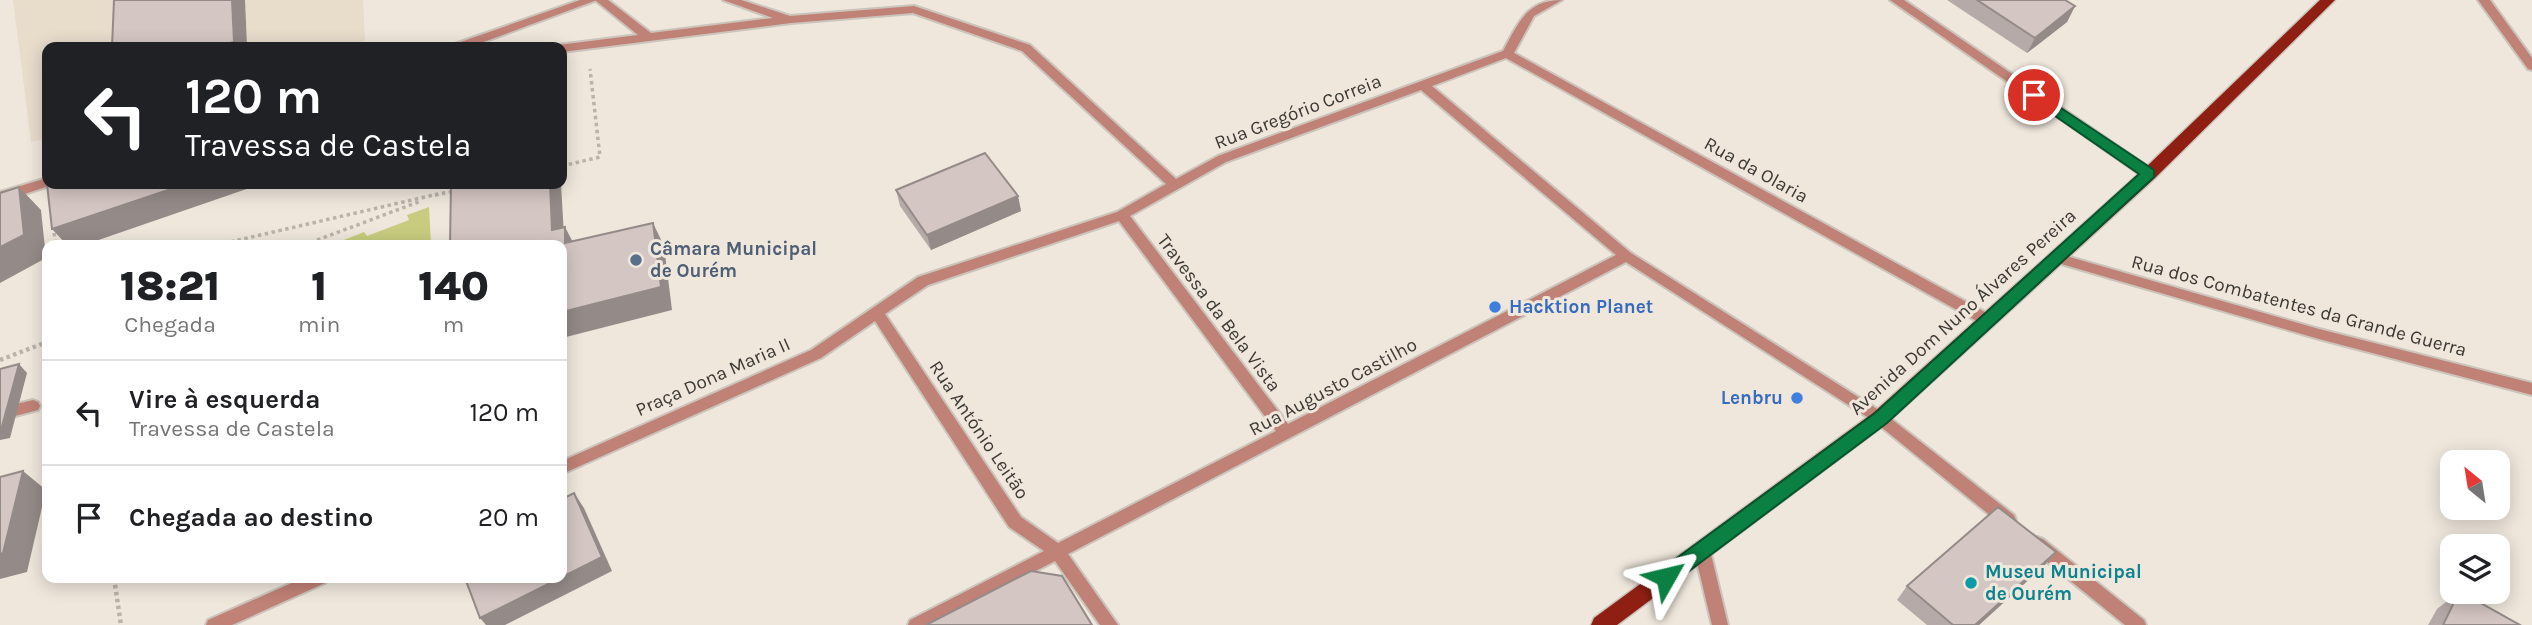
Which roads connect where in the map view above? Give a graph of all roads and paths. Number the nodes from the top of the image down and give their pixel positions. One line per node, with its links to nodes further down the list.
1 (591, 0): 10 (street)
2 (601, 0): 9 (street)
3 (731, 0): 8 (street)
4 (1556, 0): 12 (street)
5 (1896, 0): 17 (street)
6 (2328, 0): 17 (main road, Avenida Dom Nuno Álvares Pereira)
7 (2484, 0): 13 (street)
8 (791, 19): 9 (street); 19 (street)
9 (647, 36): 11 (street)
10 (473, 42)
11 (567, 47)
12 (1507, 54): 14 (street, Rua Gregório Correia); 31 (street, Rua da Olaria)
13 (2532, 66)
14 (1423, 85): 19 (street, Rua Gregório Correia); 28 (street)
15 (591, 103): 16 (path)
16 (567, 165)
17 (2149, 174): 29 (main road, Avenida Dom Nuno Álvares Pereira)
18 (42, 184): 22 (street)
19 (1175, 185): 23 (street, Rua Gregório Correia)
20 (461, 189): 21 (path)
21 (438, 194): 26 (path); 27 (path)
22 (0, 197)
23 (1122, 215): 30 (street, Rua Gregório Correia); 38 (street, Travessa da Bela Vista)
24 (52, 220): 25 (path)
25 (55, 240)
26 (239, 240)
27 (317, 240)
28 (1626, 256): 37 (street); 38 (street, Rua Augusto Castilho)
29 (2056, 258): 31 (main road, Avenida Dom Nuno Álvares Pereira); 34 (street, Rua dos Combatentes da Grande Guerra)
30 (876, 312): 39 (street, Praça Dona Maria II); 41 (street, Rua António Leitão)
31 (1987, 320): 37 (main road, Avenida Dom Nuno Álvares Pereira)
32 (42, 344): 33 (path)
33 (0, 360)
34 (2532, 389)
35 (33, 406): 36 (street)
36 (0, 414)
37 (1881, 418): 40 (main road, Avenida Dom Nuno Álvares Pereira); 50 (street)
38 (1286, 433): 41 (street, Rua Augusto Castilho)
39 (567, 466)
40 (1702, 550): 48 (main road, Avenida Dom Nuno Álvares Pereira); 49 (street)
41 (1058, 552): 46 (street, Rua Augusto Castilho); 47 (street, Rua António Leitão)
42 (115, 583): 44 (path)
43 (308, 583): 45 (street)
44 (121, 625)
45 (214, 625)
46 (916, 625)
47 (1110, 625)
48 (1601, 625)
49 (1720, 625)
50 (2138, 625)

